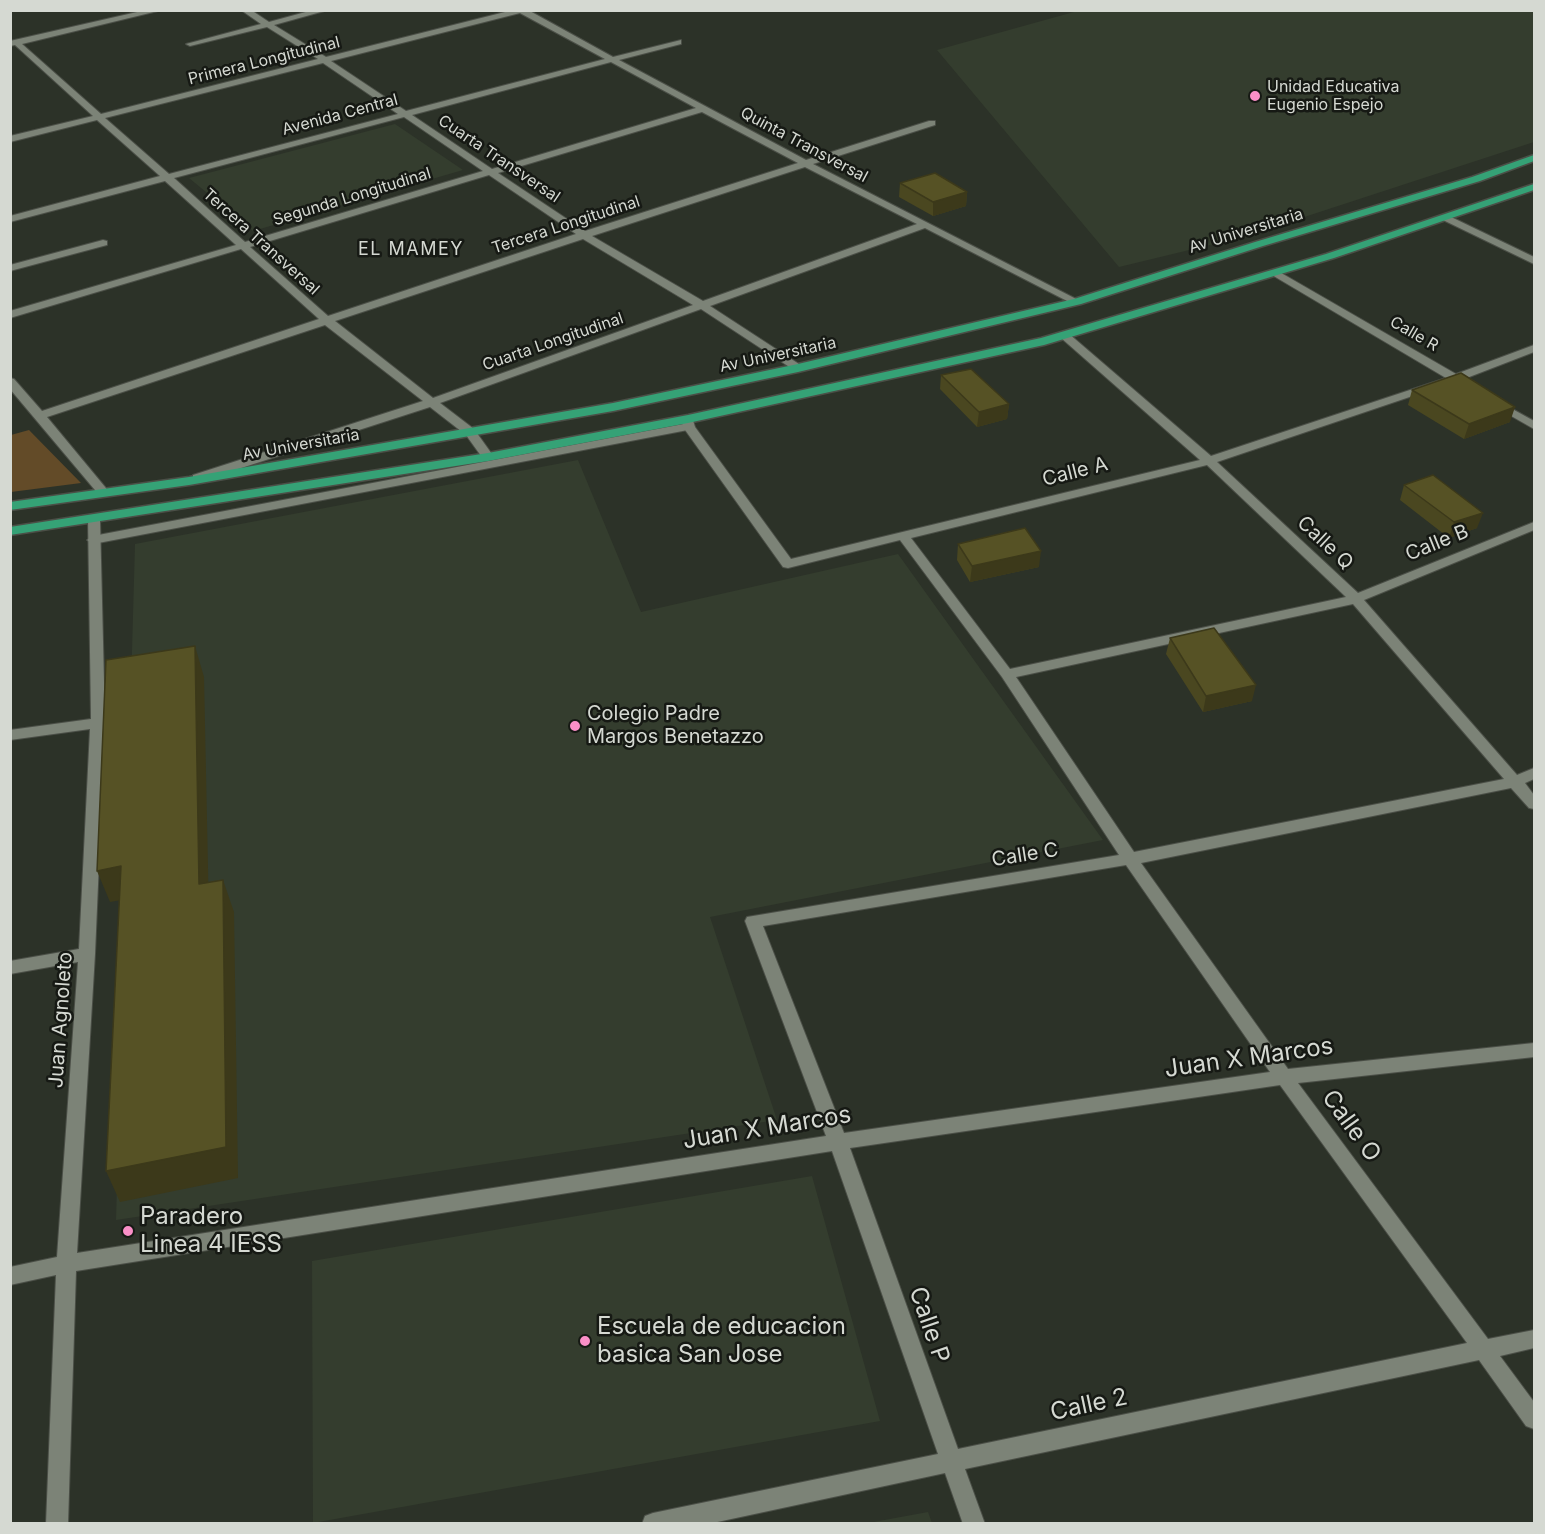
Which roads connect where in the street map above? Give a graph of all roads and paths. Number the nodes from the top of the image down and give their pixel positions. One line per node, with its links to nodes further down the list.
1 (158, 10): 7 (street)
2 (245, 10): 5 (street, Cuarta Transversal)
3 (324, 10): 5 (street)
4 (522, 11): 9 (street, Quinta Transversal); 10 (street, Primera Longitudinal)
5 (268, 24): 8 (street); 10 (street, Cuarta Transversal)
6 (678, 42): 9 (street, Avenida Central)
7 (14, 43): 13 (street, Tercera Transversal)
8 (190, 44)
9 (612, 60): 11 (street, Quinta Transversal); 12 (street, Avenida Central)
10 (326, 61): 12 (street, Cuarta Transversal); 13 (street, Primera Longitudinal)
11 (702, 109): 17 (street, Quinta Transversal); 18 (street, Segunda Longitudinal)
12 (404, 114): 18 (street, Cuarta Transversal); 19 (street, Avenida Central)
13 (102, 117): 15 (street, Primera Longitudinal); 19 (street, Tercera Transversal)
14 (933, 123): 17 (street, Tercera Longitudinal)
15 (10, 139)
16 (1534, 158): 20 (highway, Av Universitaria)
17 (804, 163): 25 (street, Quinta Transversal); 26 (street, Tercera Longitudinal)
18 (488, 171): 26 (street, Cuarta Transversal); 28 (street, Segunda Longitudinal)
19 (165, 177): 24 (street, Avenida Central); 28 (street, Tercera Transversal)
20 (1476, 179): 22 (highway); 32 (highway, Av Universitaria)
21 (1534, 187): 22 (highway)
22 (1514, 195): 23 (highway)
23 (1446, 218): 29 (street); 31 (highway)
24 (10, 219)
25 (925, 225): 32 (street, Quinta Transversal); 33 (street, Cuarta Longitudinal)
26 (584, 235): 33 (street, Cuarta Transversal); 35 (street, Tercera Longitudinal)
27 (103, 243): 30 (street)
28 (242, 245): 34 (street, Segunda Longitudinal); 35 (street, Tercera Transversal)
29 (1534, 261)
30 (10, 268)
31 (1276, 273): 36 (highway); 40 (street, Calle R)
32 (1077, 302): 38 (highway, Av Universitaria)
33 (703, 306): 38 (street, Cuarta Transversal); 42 (street, Cuarta Longitudinal)
34 (10, 315)
35 (326, 320): 42 (street, Tercera Transversal); 43 (street, Tercera Longitudinal)
36 (1064, 335): 44 (highway); 48 (street, Calle Q)
37 (1534, 348): 40 (street, Calle A)
38 (798, 368): 46 (highway, Av Universitaria)
39 (10, 381): 43 (street)
40 (1461, 381): 48 (street, Calle A)
41 (1485, 396): 45 (street)
42 (433, 402): 46 (street, Tercera Transversal); 49 (street, Cuarta Longitudinal)
43 (39, 416): 50 (street)
44 (689, 423): 47 (highway); 55 (street, Calle A); 56 (street)
45 (1534, 426)
46 (470, 432): 47 (street, Tercera Transversal); 49 (highway, Av Universitaria)
47 (488, 457): 52 (highway)
48 (1209, 461): 55 (street, Calle A); 57 (street, Calle Q)
49 (189, 481): 50 (highway, Av Universitaria)
50 (104, 493): 51 (highway, Av Universitaria)
51 (10, 506)
52 (94, 519): 54 (highway); 56 (street, Juan Agnoleto)
53 (1534, 526): 57 (street, Calle B)
54 (10, 531)
55 (903, 536): 58 (street, Calle O)
56 (93, 540): 59 (street, Juan Agnoleto)
57 (1356, 599): 58 (street, Calle B); 62 (street, Calle Q)
58 (1007, 674): 64 (street, Calle O)
59 (98, 723): 60 (street); 65 (street, Juan Agnoleto)
60 (10, 735)
61 (1534, 774): 62 (street, Calle C)
62 (1514, 782): 63 (street, Calle Q); 64 (street, Calle C)
63 (1534, 804)
64 (1130, 860): 68 (street, Calle O); 69 (street, Calle C)
65 (87, 954): 66 (street); 70 (street, Juan Agnoleto)
66 (10, 968)
67 (1534, 1050): 68 (street, Juan X Marcos)
68 (1284, 1077): 69 (street, Juan X Marcos); 73 (street, Calle O)
69 (838, 1143): 70 (street, Juan X Marcos); 75 (street, Calle P)
70 (66, 1264): 71 (street, Juan X Marcos); 76 (street, Juan Agnoleto)
71 (10, 1276)
72 (1534, 1339): 73 (street, Calle 2)
73 (1483, 1351): 74 (street, Calle O); 75 (street, Calle 2)
74 (1534, 1419)
75 (950, 1462): 77 (street, Calle 2); 78 (street, Calle P)
76 (57, 1524)
77 (653, 1524)
78 (974, 1524)

